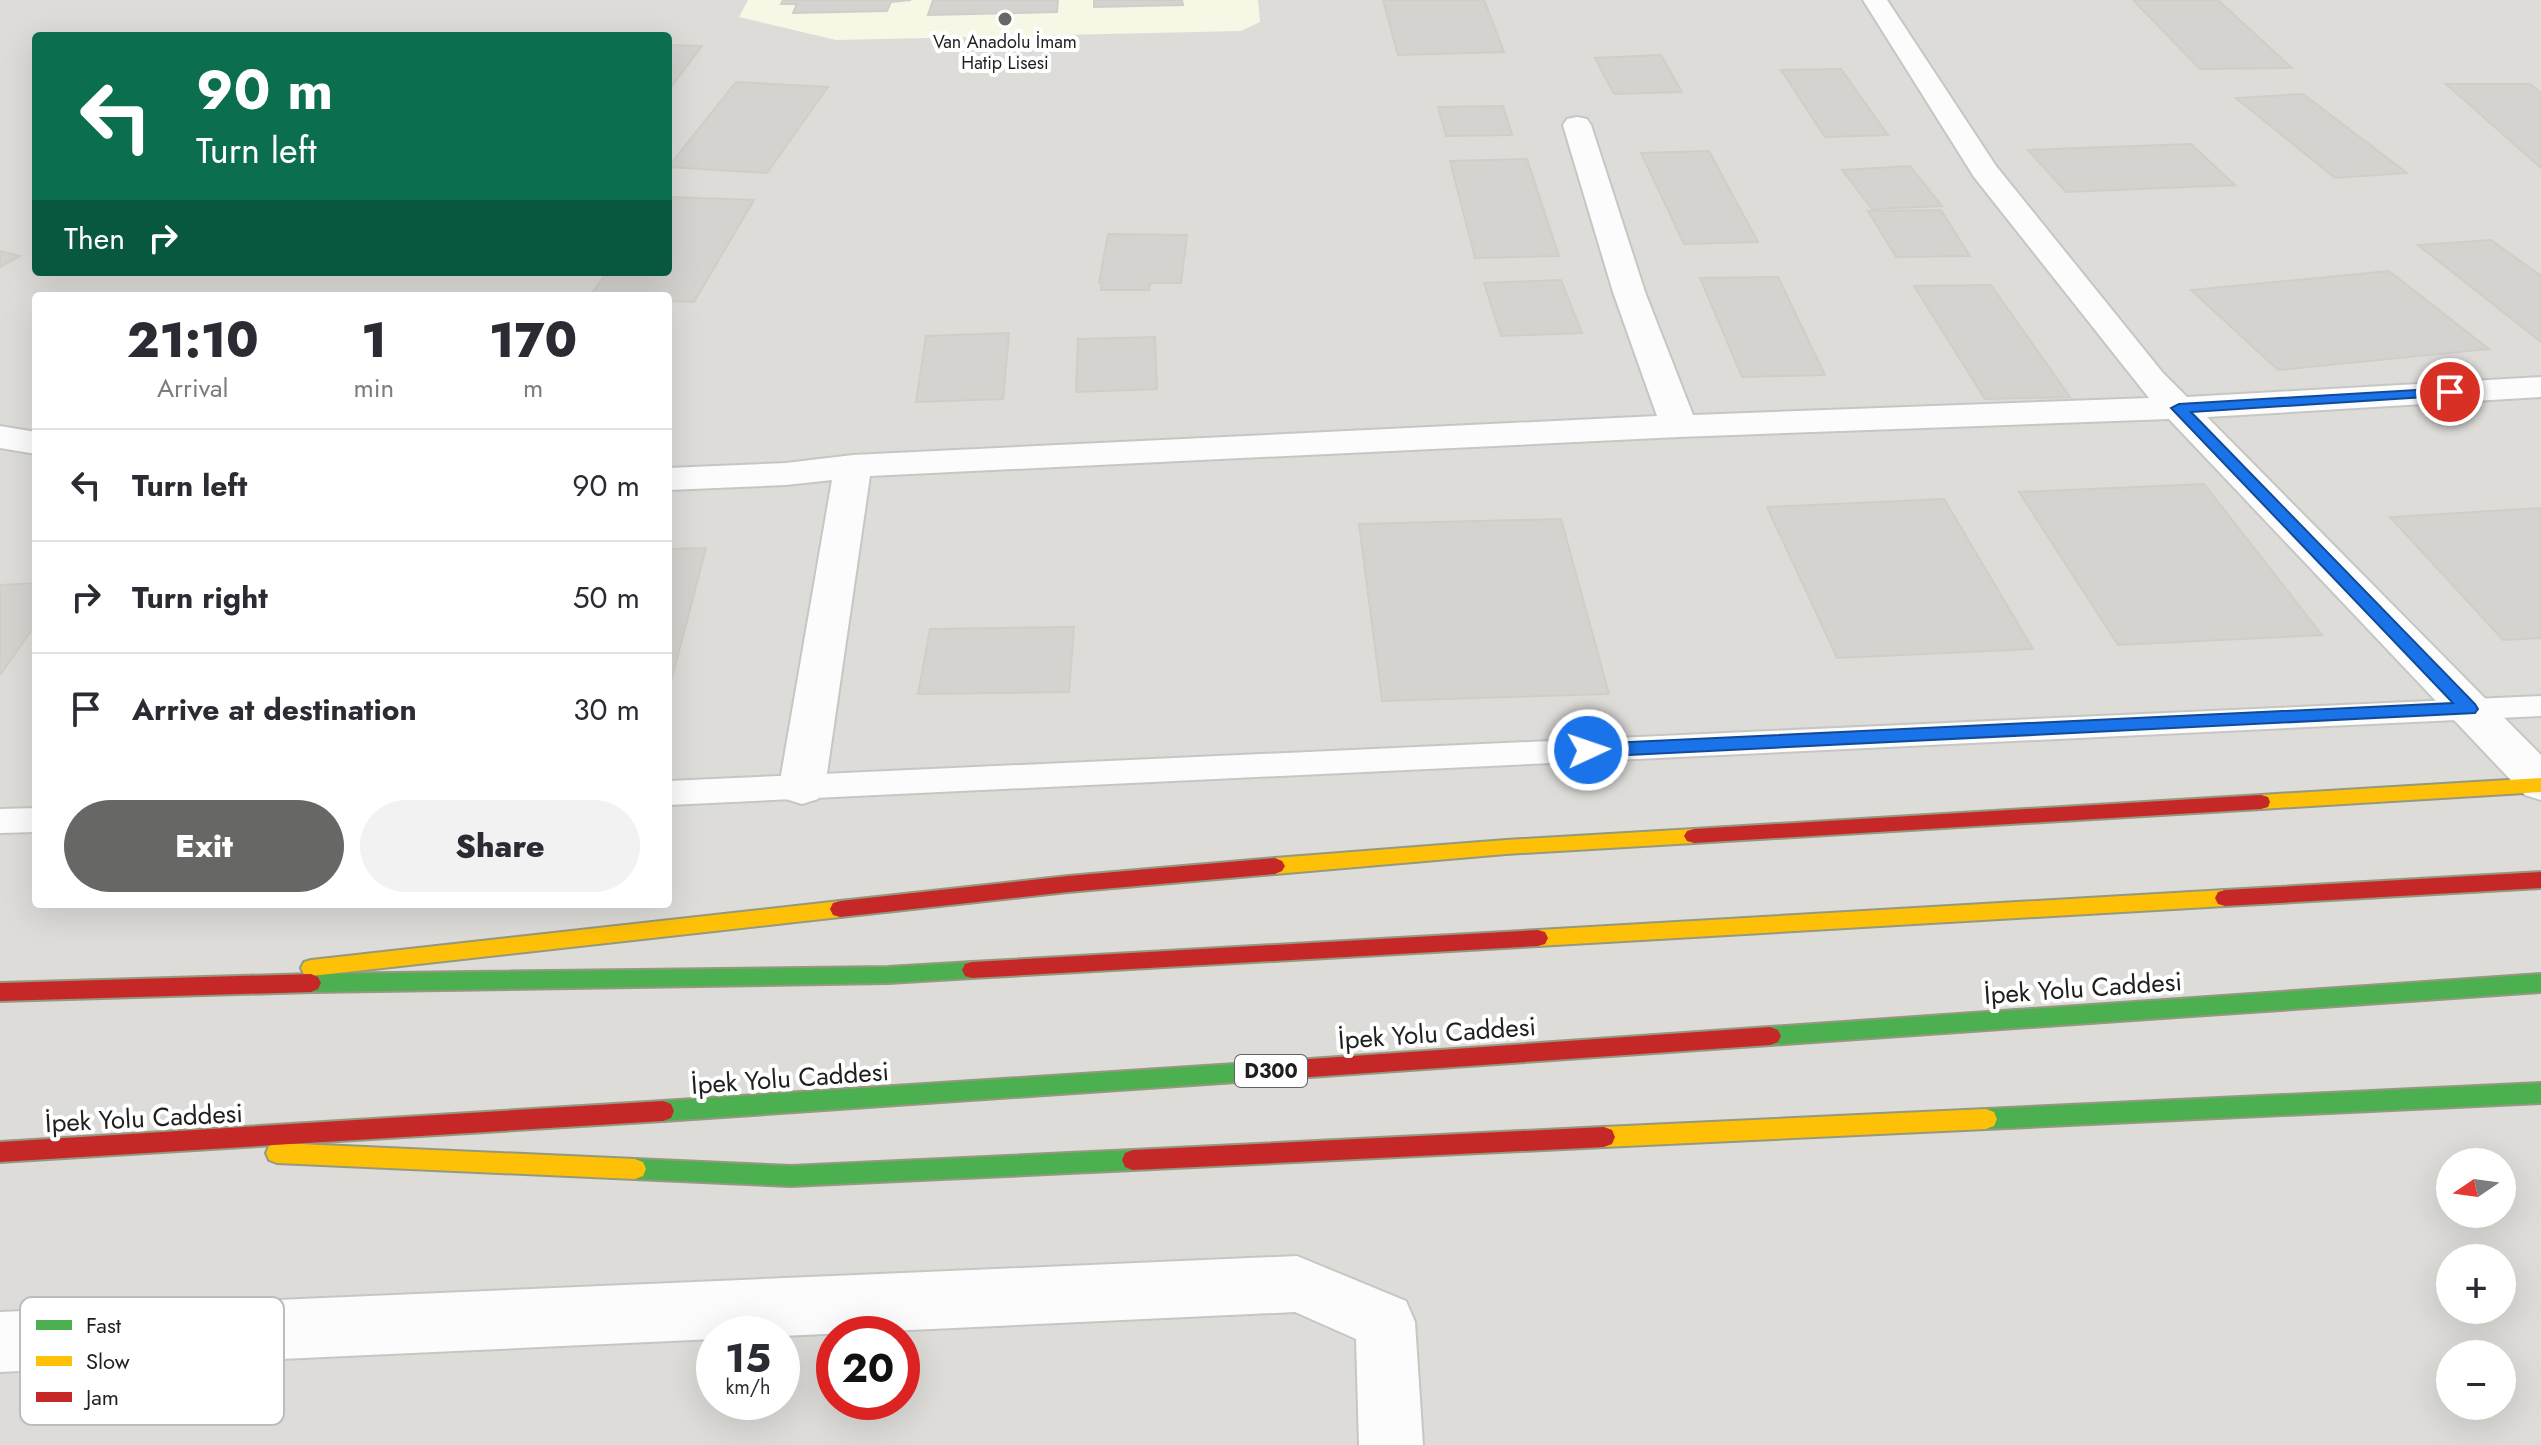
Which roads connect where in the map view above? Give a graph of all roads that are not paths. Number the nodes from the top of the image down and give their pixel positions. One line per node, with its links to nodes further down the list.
1 (1875, 0): 4 (street)
2 (1577, 125): 5 (street)
3 (2541, 387): 4 (street)
4 (2179, 408): 5 (street); 11 (street)
5 (1679, 426): 8 (street)
6 (0, 437): 7 (street)
7 (32, 442)
8 (853, 466): 9 (street); 13 (street)
9 (672, 479)
10 (2541, 706): 11 (lane)
11 (2469, 709): 12 (street); 13 (lane)
12 (2541, 784): 19 (main road)
13 (802, 787): 14 (lane)
14 (672, 793)
15 (32, 820): 16 (lane)
16 (0, 821)
17 (2541, 880): 19 (main road)
18 (2541, 983): 22 (main road, İpek Yolu Caddesi / D300)
19 (160, 985): 20 (main road)
20 (0, 992)
21 (2541, 1093): 22 (main road)
22 (111, 1146): 23 (main road, İpek Yolu Caddesi / D300)
23 (0, 1152)
24 (284, 1329): 27 (street)
25 (20, 1341): 26 (street)
26 (0, 1342)
27 (1391, 1445)

